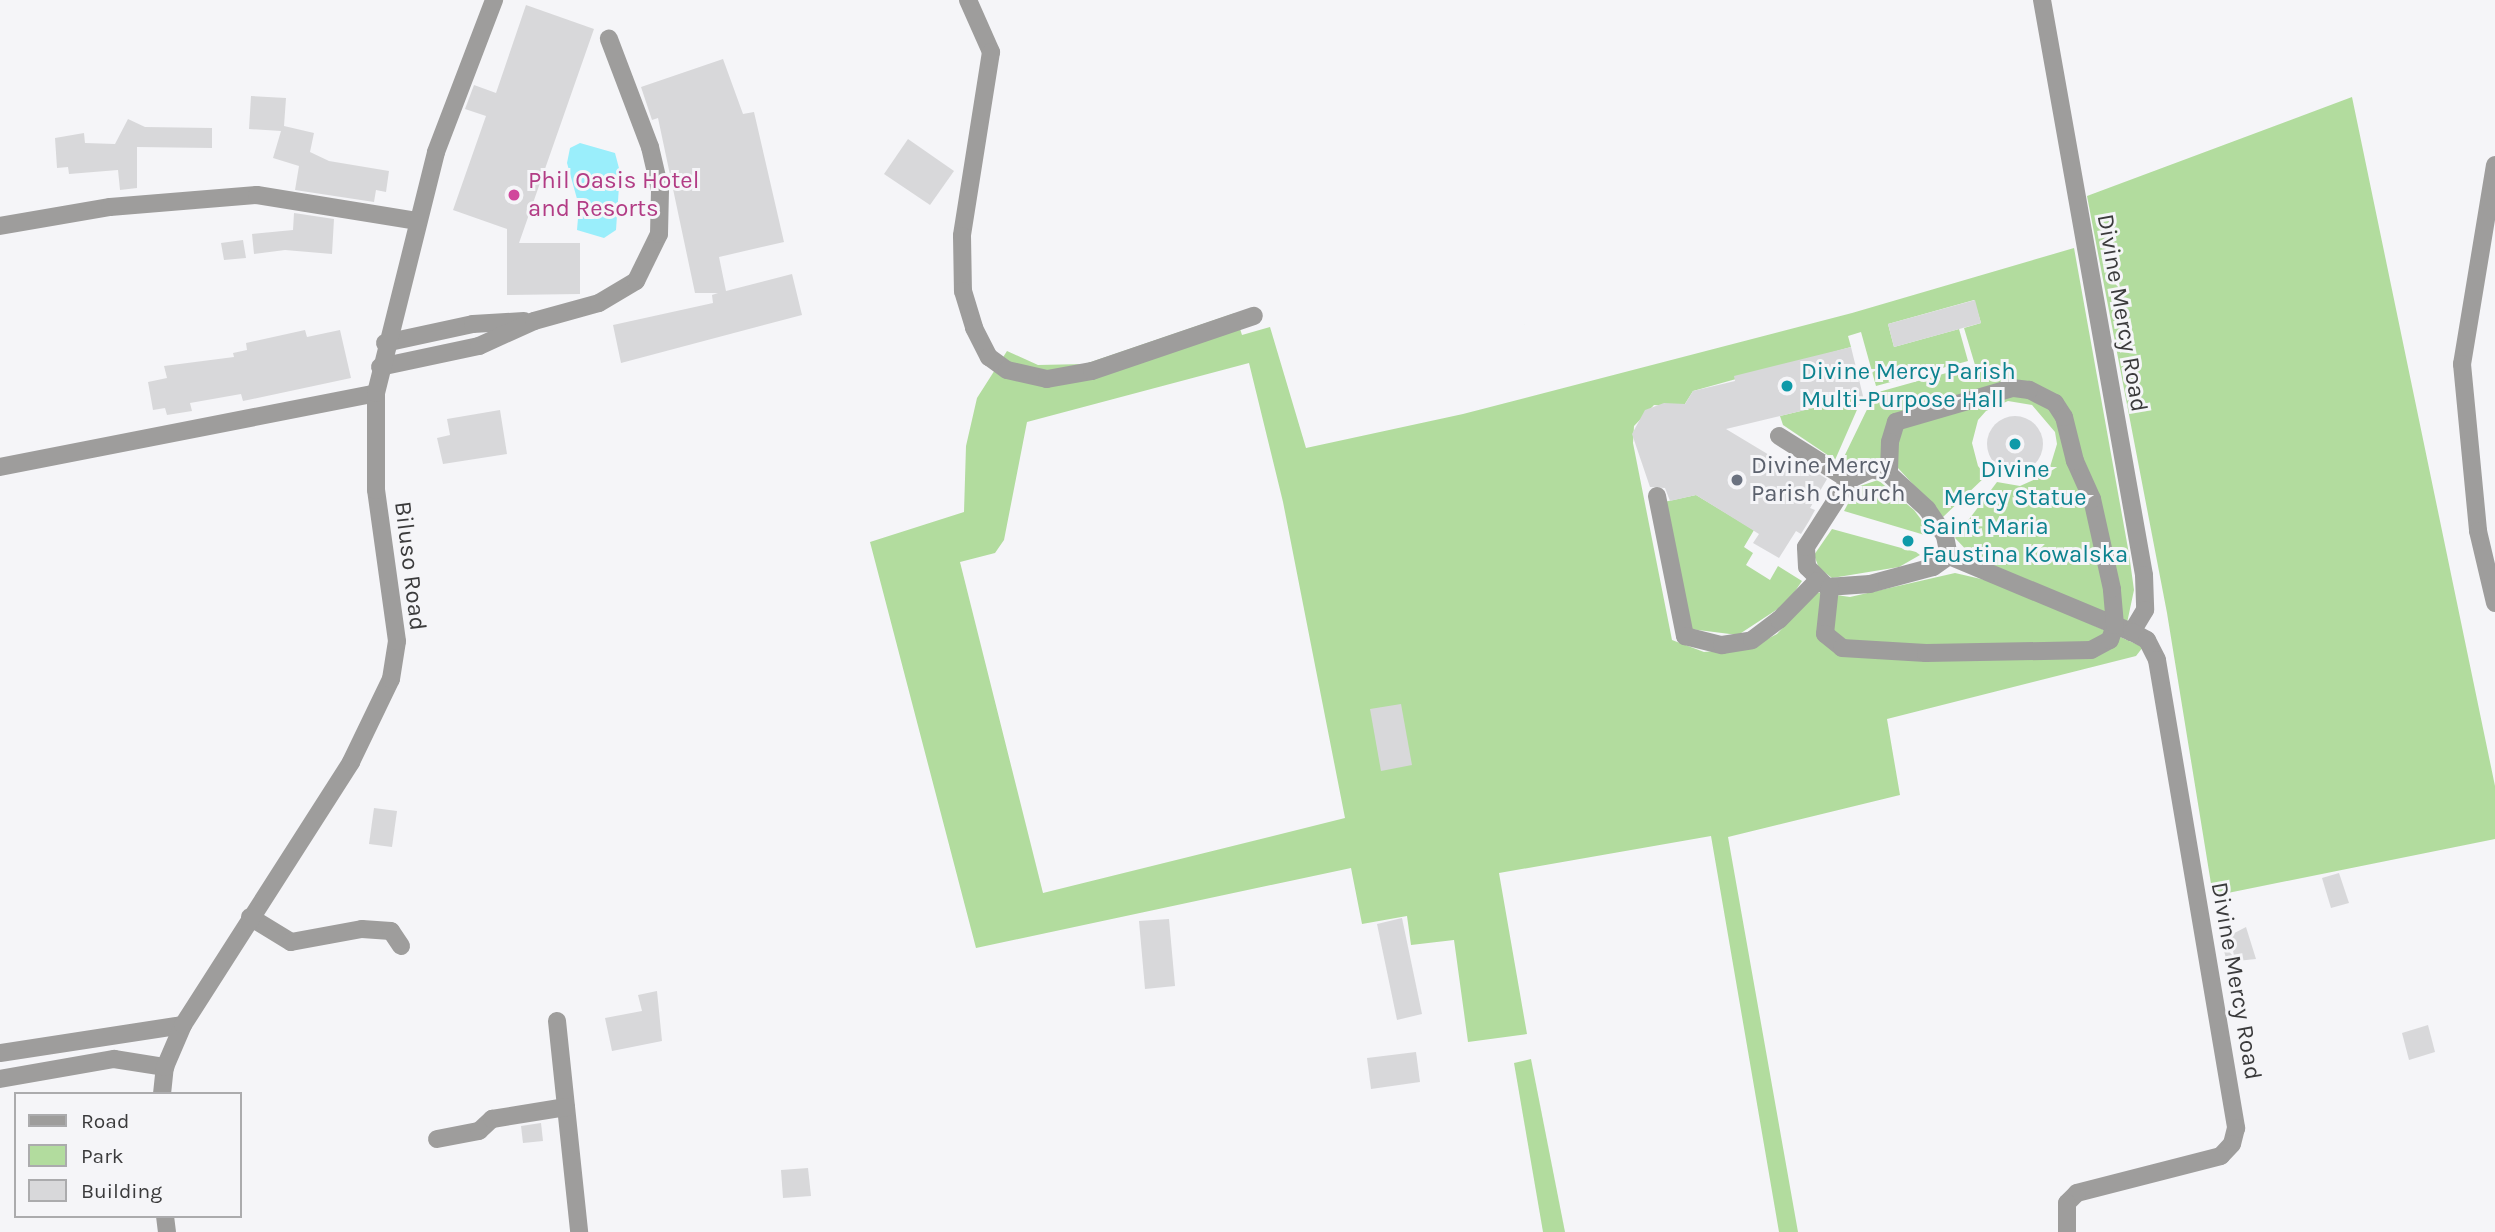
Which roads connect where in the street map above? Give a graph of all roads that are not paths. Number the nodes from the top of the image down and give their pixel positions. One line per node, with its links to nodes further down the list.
1 (494, 0): 6 (street, Biluso Road)
2 (968, 0): 8 (street)
3 (2042, 0): 22 (street, Divine Mercy Road)
4 (608, 39): 9 (street)
5 (2495, 165): 20 (street)
6 (418, 220): 7 (street); 10 (street, Biluso Road)
7 (0, 226)
8 (1254, 316)
9 (534, 321): 10 (street); 11 (street)
10 (385, 343): 11 (street, Biluso Road)
11 (380, 368): 12 (street, Biluso Road)
12 (376, 393): 14 (street); 23 (street, Biluso Road)
13 (1779, 436): 16 (street)
14 (0, 467)
15 (1889, 474): 16 (street); 18 (street); 21 (street)
16 (1849, 480): 19 (street)
17 (1657, 496): 19 (street)
18 (1949, 556): 19 (street); 21 (street, Divine Mercy Road)
19 (1823, 584): 21 (street)
20 (2495, 603)
21 (2115, 625): 22 (street, Divine Mercy Road)
22 (2132, 632): 34 (street, Divine Mercy Road)
23 (250, 917): 24 (street); 26 (street, Biluso Road)
24 (401, 946)
25 (557, 1021): 31 (street)
26 (183, 1025): 27 (street); 28 (street, Biluso Road)
27 (0, 1054)
28 (165, 1068): 29 (street); 30 (street, Biluso Road)
29 (0, 1079)
30 (162, 1092)
31 (566, 1107): 32 (street); 33 (street)
32 (437, 1139)
33 (579, 1232)
34 (2067, 1232)

